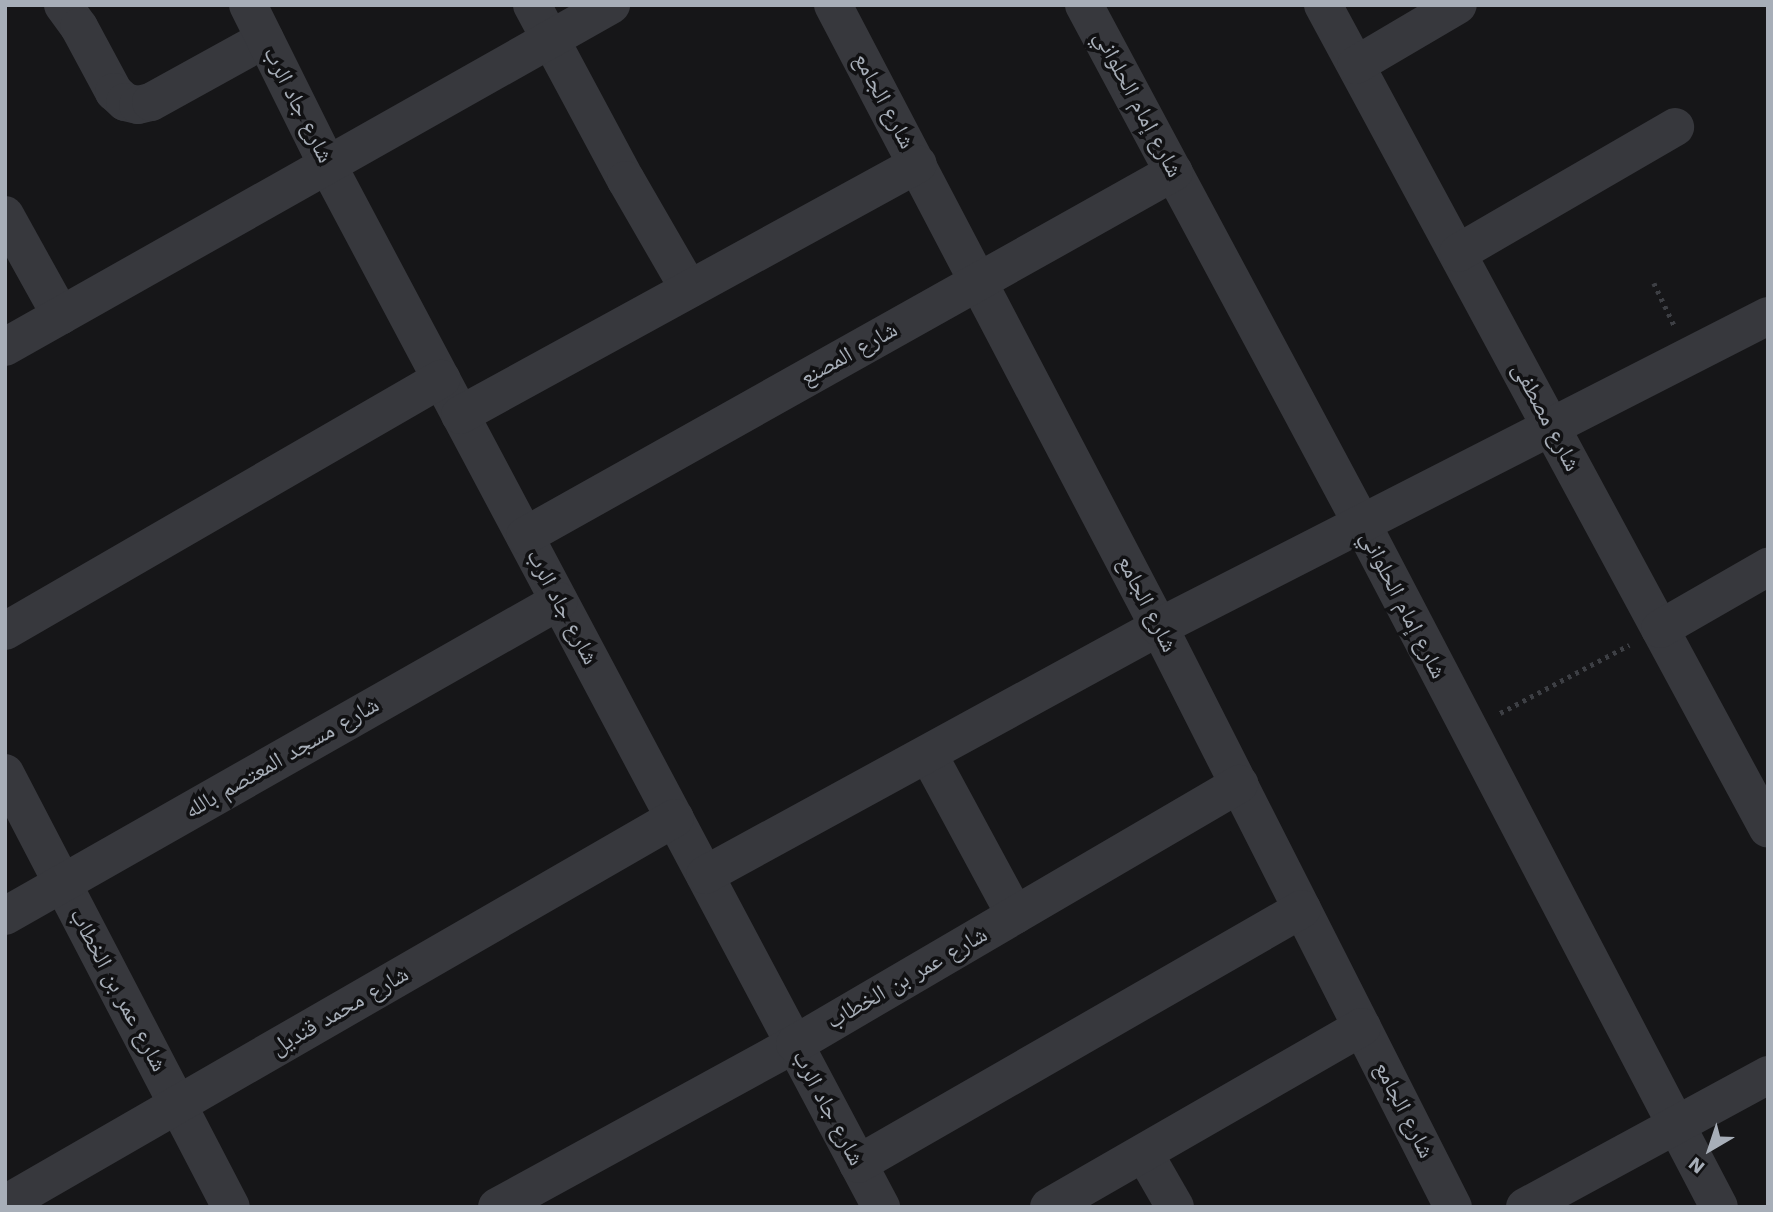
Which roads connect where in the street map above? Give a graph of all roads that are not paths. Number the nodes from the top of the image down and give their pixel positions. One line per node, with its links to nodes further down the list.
1 (63, 5): 9 (street)
2 (248, 5): 9 (street, شارع جاد الرب)
3 (532, 5): 10 (street)
4 (611, 5): 10 (street)
5 (833, 5): 13 (street, شارع الجامع)
6 (1084, 5): 15 (street, شارع إمام الحلواني)
7 (1323, 5): 11 (street, شارع مصطفى)
8 (1458, 5): 11 (street)
9 (265, 39): 14 (street, شارع جاد الرب)
10 (549, 40): 14 (street); 19 (street)
11 (1356, 65): 17 (street, شارع مصطفى)
12 (1675, 127): 17 (street)
13 (918, 164): 18 (street, شارع الجامع); 19 (street)
14 (328, 166): 20 (street); 23 (street, شارع جاد الرب)
15 (1174, 173): 18 (street, شارع المصنع); 26 (street, شارع إمام الحلواني)
16 (5, 215): 20 (street)
17 (1458, 254): 25 (street, شارع مصطفى)
18 (980, 281): 27 (street, شارع المصنع); 30 (street, شارع الجامع)
19 (689, 289): 24 (street)
20 (61, 316): 22 (street)
21 (1768, 316): 25 (street)
22 (5, 347)
23 (441, 379): 24 (street, شارع جاد الرب); 32 (street)
24 (460, 415): 27 (street, شارع جاد الرب)
25 (1553, 428): 26 (street); 31 (street, شارع مصطفى)
26 (1363, 526): 30 (street); 48 (street, شارع إمام الحلواني)
27 (525, 536): 29 (street, شارع جاد الرب)
28 (1768, 567): 31 (street)
29 (559, 601): 37 (street, شارع جاد الرب); 40 (street, شارع مسجد المعتصم بالله)
30 (1159, 627): 33 (street); 35 (street, شارع الجامع)
31 (1660, 629): 36 (street, شارع مصطفى)
32 (5, 631)
33 (928, 754): 39 (street); 42 (street)
34 (5, 774): 40 (street, شارع عمر بن الخطاب)
35 (1239, 784): 41 (street, شارع الجامع); 42 (street, شارع عمر بن الخطاب)
36 (1758, 789): 38 (street, شارع مصطفى)
37 (675, 818): 39 (street, شارع جاد الرب); 47 (street, شارع محمد قنديل)
38 (1768, 829)
39 (705, 875): 45 (street, شارع جاد الرب)
40 (62, 883): 43 (street, شارع مسجد المعتصم بالله); 47 (street, شارع عمر بن الخطاب)
41 (1302, 909): 44 (street, شارع الجامع); 50 (street)
42 (1015, 915): 45 (street, شارع عمر بن الخطاب)
43 (5, 916)
44 (1362, 1027): 49 (street); 57 (street, شارع الجامع)
45 (795, 1044): 50 (street, شارع جاد الرب); 53 (street, شارع عمر بن الخطاب)
46 (1768, 1075): 48 (street)
47 (178, 1104): 51 (street, شارع محمد قنديل); 52 (street, شارع عمر بن الخطاب)
48 (1675, 1125): 58 (street); 59 (street, شارع إمام الحلواني)
49 (1144, 1153): 55 (street); 56 (street)
50 (858, 1164): 54 (street, شارع جاد الرب)
51 (5, 1204)
52 (231, 1207)
53 (497, 1207)
54 (881, 1207)
55 (1049, 1207)
56 (1175, 1207)
57 (1453, 1207)
58 (1525, 1207)
59 (1718, 1207)

